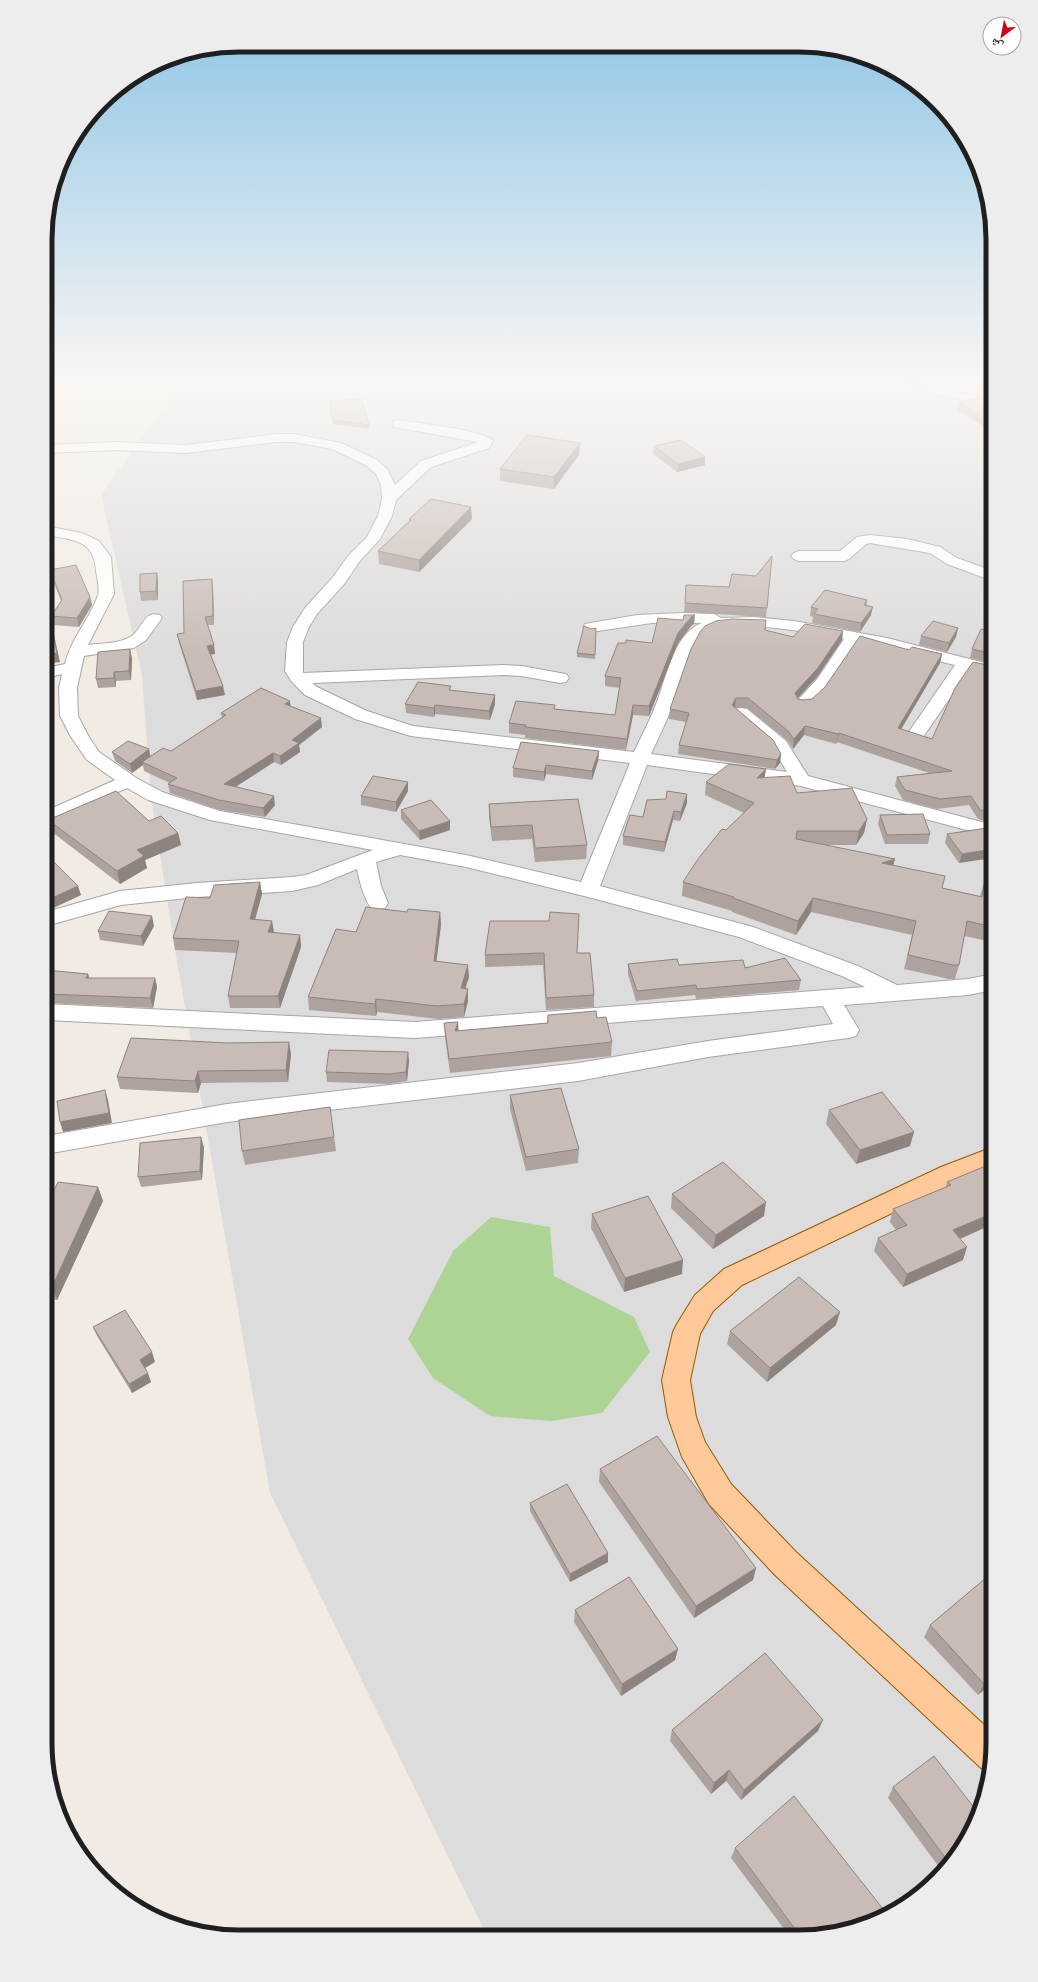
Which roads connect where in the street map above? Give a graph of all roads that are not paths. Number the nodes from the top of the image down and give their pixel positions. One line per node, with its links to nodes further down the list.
1 (381, 471): 3 (street)
2 (418, 471): 3 (street)
3 (389, 499): 15 (street)
4 (52, 531): 11 (street)
5 (799, 556): 6 (street)
6 (986, 573)
7 (154, 618): 11 (street)
8 (727, 620): 9 (street); 10 (street); 20 (street)
9 (591, 627)
10 (854, 636): 12 (street); 17 (street)
11 (74, 660): 14 (street); 22 (street)
12 (966, 662): 13 (street); 19 (street)
13 (986, 668)
14 (52, 669)
15 (298, 678): 16 (street); 20 (street)
16 (560, 678)
17 (804, 703)
18 (741, 713): 21 (street)
19 (915, 736)
20 (640, 759): 21 (street); 27 (street)
21 (801, 780): 24 (street)
22 (128, 781): 23 (street); 25 (street)
23 (52, 815)
24 (986, 829)
25 (398, 850): 26 (street); 27 (street)
26 (365, 859): 28 (street); 29 (street)
27 (588, 890): 31 (street)
28 (378, 903)
29 (52, 916)
30 (986, 983): 31 (street)
31 (893, 992): 32 (street)
32 (829, 998): 33 (street); 34 (street)
33 (52, 1012)
34 (52, 1144)
35 (986, 1159): 36 (main road)
36 (986, 1750)

